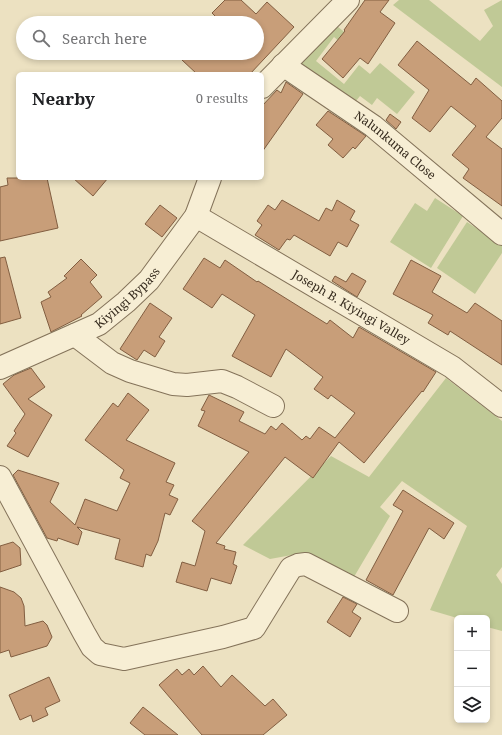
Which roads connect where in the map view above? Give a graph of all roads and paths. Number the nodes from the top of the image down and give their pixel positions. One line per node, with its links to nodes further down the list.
1 (348, 0): 2 (street)
2 (283, 65): 3 (street); 6 (street, Nalunkuma Close)
3 (264, 85)
4 (209, 180): 5 (street, Kiyingi Bypass)
5 (196, 216): 7 (street, Kiyingi Bypass); 10 (street, Joseph B. Kiyingi Valley)
6 (502, 234)
7 (75, 335): 8 (street, Kiyingi Bypass); 9 (street)
8 (0, 368)
9 (273, 406)
10 (502, 406)
11 (0, 477): 12 (street)
12 (397, 611)

